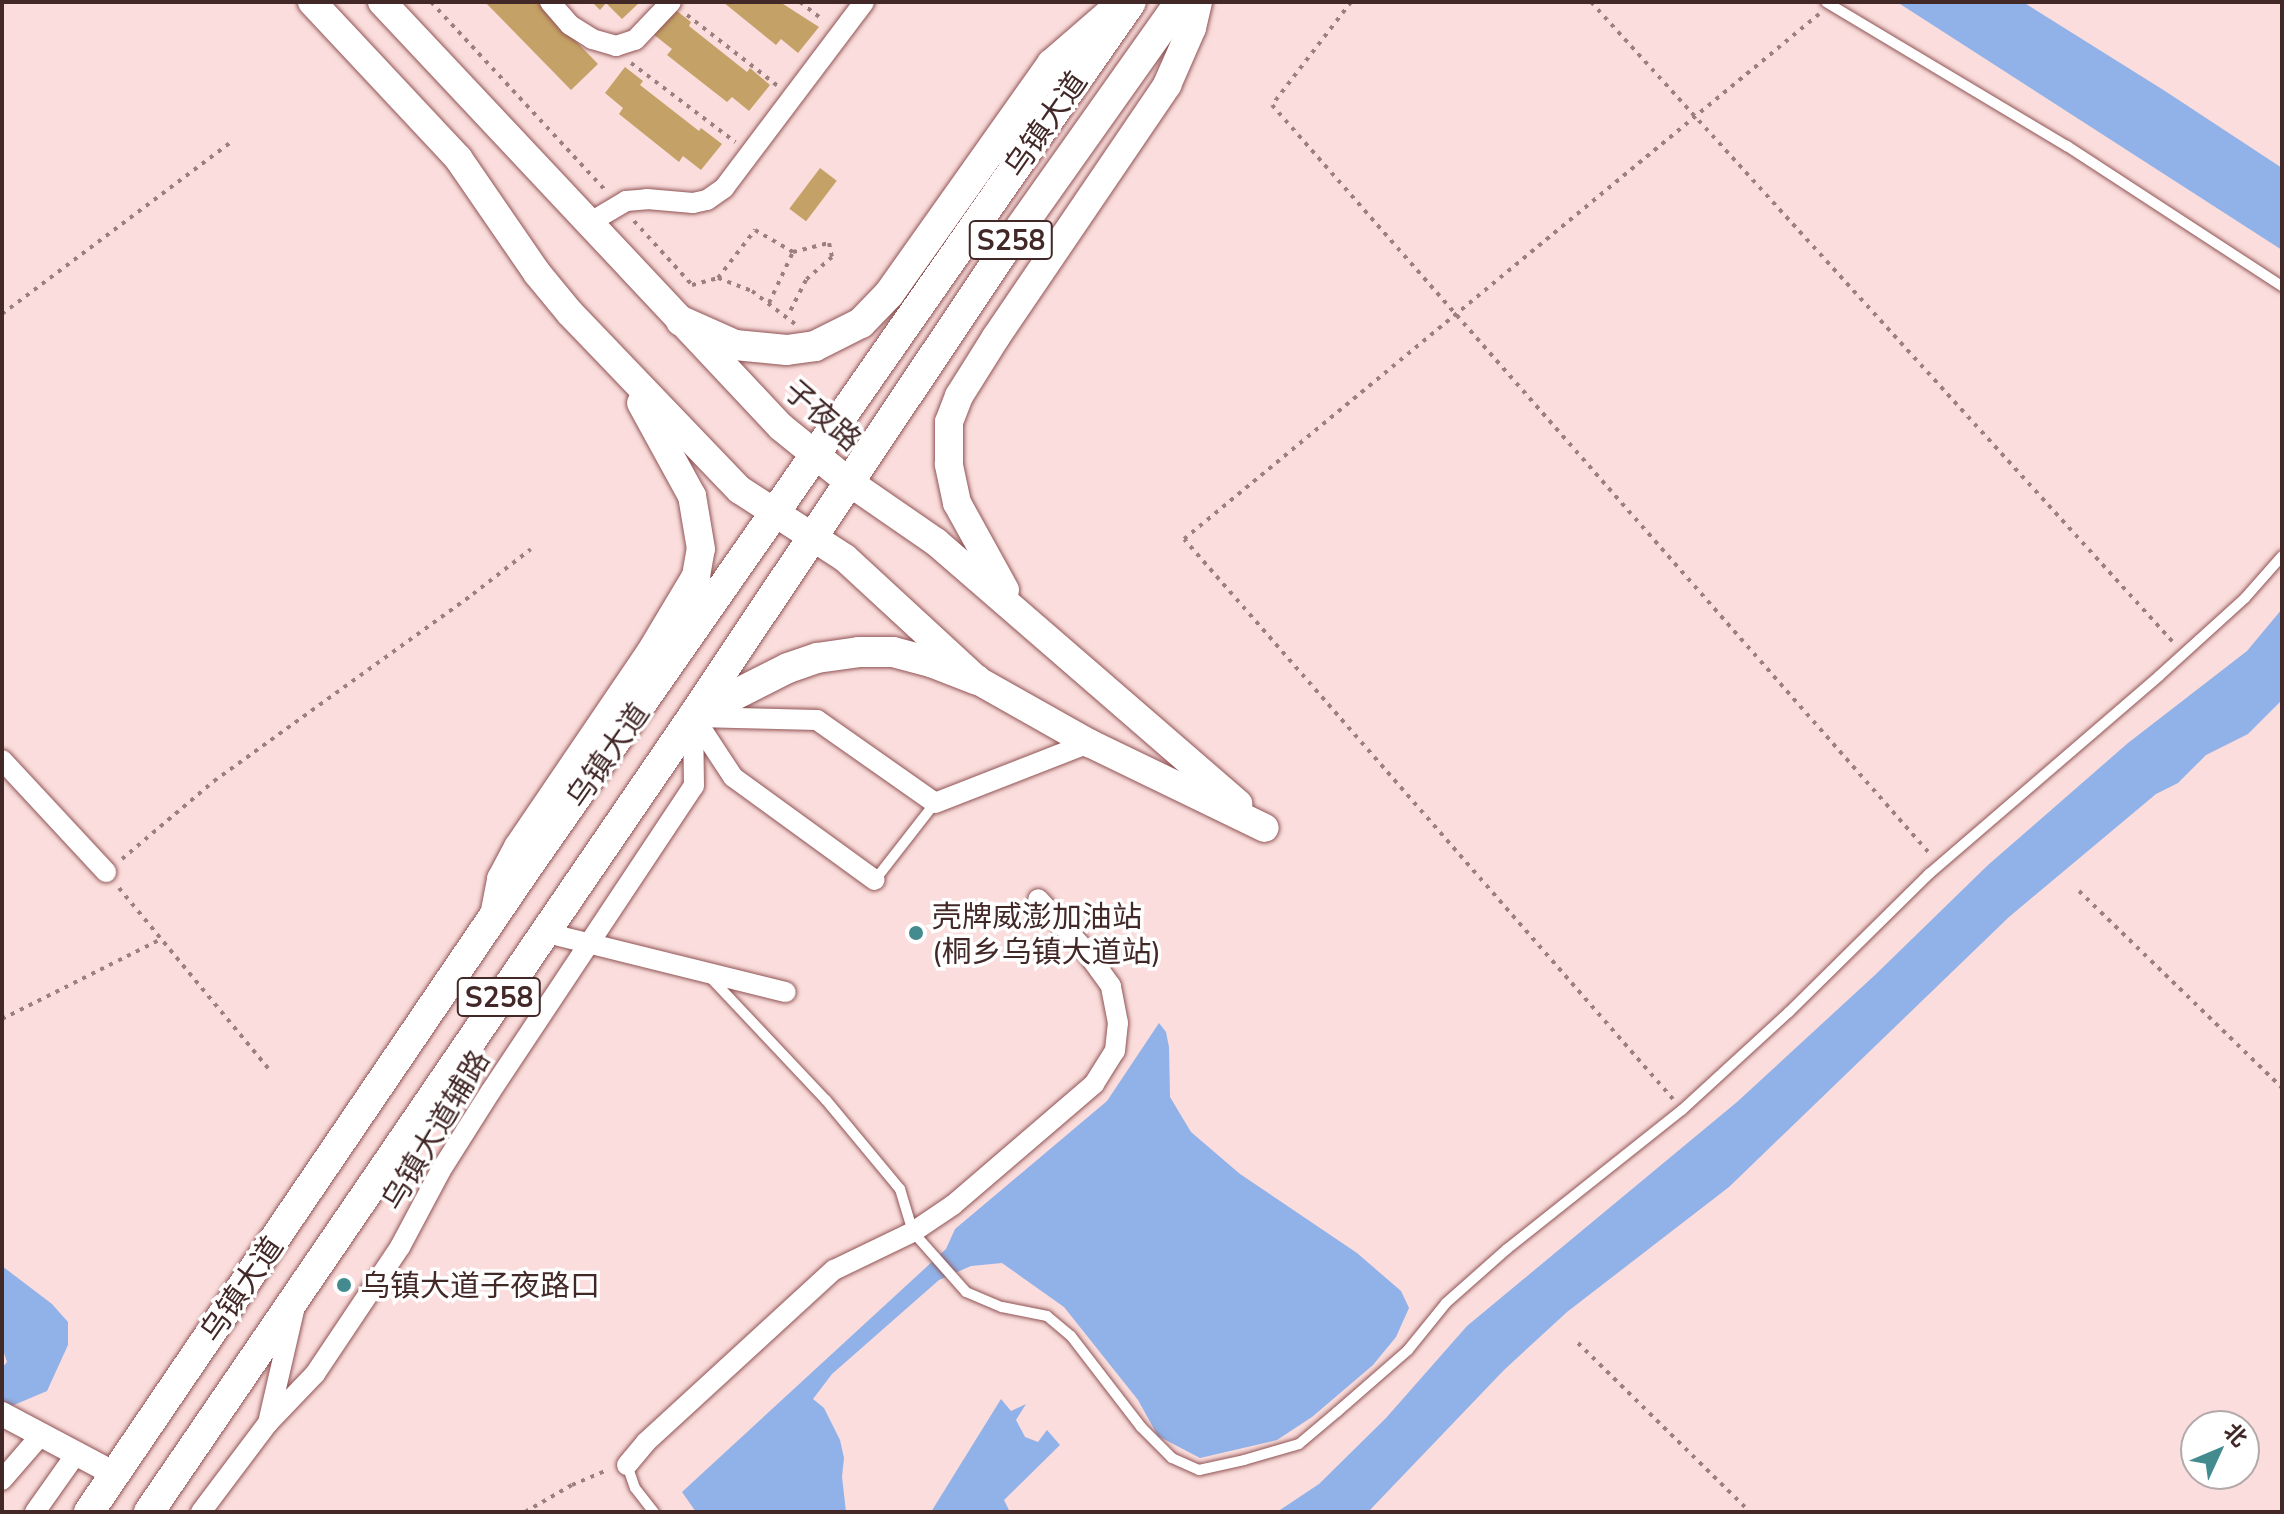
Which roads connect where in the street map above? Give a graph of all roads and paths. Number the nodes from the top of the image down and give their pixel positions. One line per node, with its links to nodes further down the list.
1 (312, 2): 29 (main road)
2 (382, 2): 20 (main road, 子夜路)
3 (550, 2): 15 (street)
4 (671, 2): 15 (street); 16 (path)
5 (800, 2): 14 (path)
6 (864, 2): 14 (street)
7 (1124, 2): 28 (main road)
8 (1131, 2): 30 (main road, 乌镇大道 / S258)
9 (1180, 2): 31 (main road, 乌镇大道 / S258)
10 (1198, 2): 36 (main road)
11 (1351, 2): 26 (path)
12 (1591, 2): 17 (path)
13 (1828, 3): 17 (path); 23 (lane)
14 (840, 33): 16 (street)
15 (616, 46): 19 (path)
16 (792, 98): 19 (street)
17 (1695, 116): 26 (path); 37 (path)
18 (230, 143): 25 (path)
19 (750, 154): 20 (street)
20 (589, 223): 28 (main road, 子夜路)
21 (793, 252): 22 (path); 24 (path); 27 (path)
22 (718, 278)
23 (2282, 286)
24 (769, 303)
25 (2, 314)
26 (1456, 314): 43 (path); 59 (path)
27 (787, 316)
28 (681, 321): 30 (main road, 子夜路)
29 (613, 358): 32 (main road); 48 (main road)
30 (814, 456): 31 (main road, 子夜路); 32 (main road, 乌镇大道 / S258)
31 (849, 482): 33 (main road, 乌镇大道 / S258); 36 (main road, 子夜路)
32 (775, 515): 33 (main road); 48 (main road, 乌镇大道 / S258)
33 (814, 537): 38 (main road); 39 (main road, 乌镇大道 / S258)
34 (531, 549): 44 (path)
35 (2282, 556): 37 (lane)
36 (1021, 614): 40 (main road, 子夜路)
37 (2183, 653): 43 (lane)
38 (977, 680): 39 (main road); 40 (main road)
39 (693, 716): 42 (street); 45 (street); 49 (main road, 乌镇大道 / S258); 51 (street, 乌镇大道辅路)
40 (1089, 743): 42 (street)
41 (2, 760): 44 (street)
42 (935, 803): 45 (lane)
43 (1940, 864): 59 (lane)
44 (106, 872): 50 (path)
45 (875, 880)
46 (2079, 891): 58 (path)
47 (1038, 899): 60 (street)
48 (494, 916): 54 (main road, 乌镇大道 / S258)
49 (543, 932): 51 (street); 56 (main road, 乌镇大道 / S258)
50 (159, 940): 55 (path); 57 (path)
51 (589, 944): 52 (street); 64 (street, 乌镇大道辅路)
52 (705, 972): 53 (street); 60 (lane)
53 (786, 992)
54 (435, 1004): 56 (main road); 68 (main road, 乌镇大道 / S258)
55 (2, 1019)
56 (475, 1032): 61 (main road, 乌镇大道 / S258)
57 (268, 1068)
58 (2282, 1088)
59 (1682, 1110): 60 (lane)
60 (913, 1232): 67 (street)
61 (298, 1291): 64 (street); 72 (main road, 乌镇大道 / S258)
62 (1578, 1343): 76 (path)
63 (2, 1414): 65 (street)
64 (268, 1423): 73 (street, 乌镇大道辅路)
65 (36, 1433): 66 (street); 69 (street)
66 (76, 1454): 68 (street); 70 (street)
67 (627, 1465): 74 (path); 75 (lane)
68 (115, 1474): 71 (main road, 乌镇大道 / S258)
69 (2, 1480)
70 (35, 1512)
71 (89, 1512)
72 (149, 1512)
73 (201, 1512)
74 (525, 1512)
75 (654, 1512)
76 (1750, 1512)

